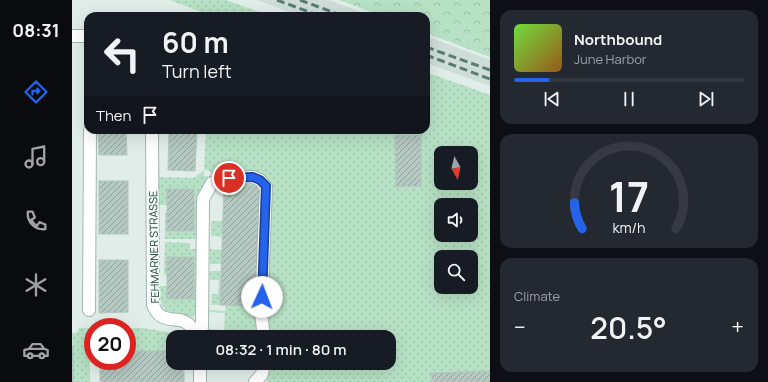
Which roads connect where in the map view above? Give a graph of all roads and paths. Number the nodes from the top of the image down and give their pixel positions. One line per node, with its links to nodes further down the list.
1 (72, 36): 2 (street)
2 (84, 36)
3 (90, 134): 5 (street)
4 (152, 134): 6 (street, FEHMARNER STRASSE)
5 (89, 310)
6 (195, 330)
7 (201, 330): 8 (street)
8 (263, 330)
9 (200, 370): 11 (street)
10 (263, 370): 12 (street)
11 (200, 382)
12 (255, 382)

